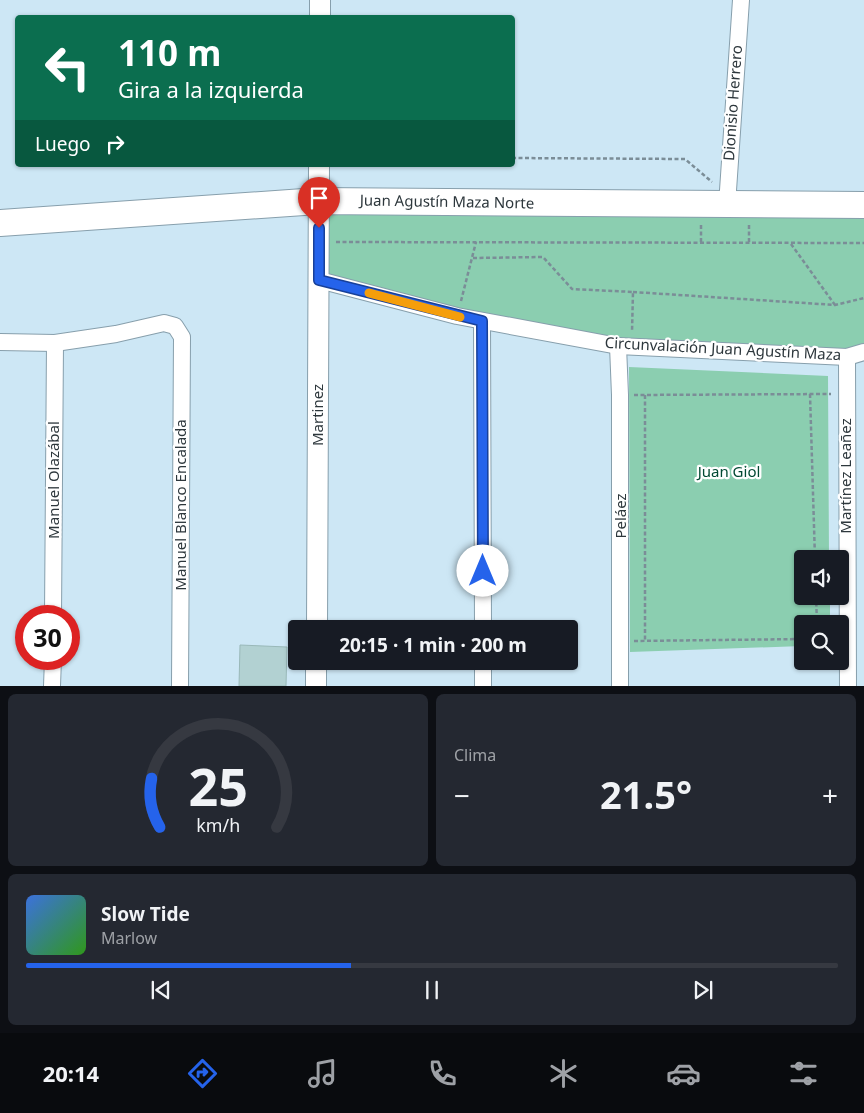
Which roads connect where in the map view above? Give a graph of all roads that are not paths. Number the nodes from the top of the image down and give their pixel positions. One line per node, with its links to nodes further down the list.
1 (320, 0): 3 (street)
2 (741, 0): 5 (street, Dionisio Herrero)
3 (320, 15)
4 (319, 167): 6 (street, Martinez)
5 (727, 200): 6 (main road, Juan Agustín Maza Norte); 7 (main road, Juan Agustín Maza Norte)
6 (318, 201): 8 (main road, Juan Agustín Maza Norte); 9 (street, Martinez)
7 (864, 205)
8 (0, 223)
9 (319, 280): 10 (street, Circunvalación Juan Agustín Maza); 17 (street, Martinez)
10 (482, 321): 13 (street, Circunvalación Juan Agustín Maza); 18 (street)
11 (0, 342): 12 (street)
12 (55, 343): 16 (street, Manuel Olazábal); 23 (street, Manuel Blanco Encalada)
13 (625, 347): 15 (street, Circunvalación Juan Agustín Maza); 26 (street, Peláez)
14 (864, 352): 15 (street, Circunvalación Juan Agustín Maza)
15 (847, 356): 27 (street, Martínez Leañez)
16 (53, 605)
17 (317, 620)
18 (483, 620)
19 (52, 670): 22 (street)
20 (316, 670): 24 (street)
21 (483, 670): 25 (street)
22 (52, 686)
23 (180, 686)
24 (316, 686)
25 (484, 686)
26 (620, 686)
27 (848, 686)

